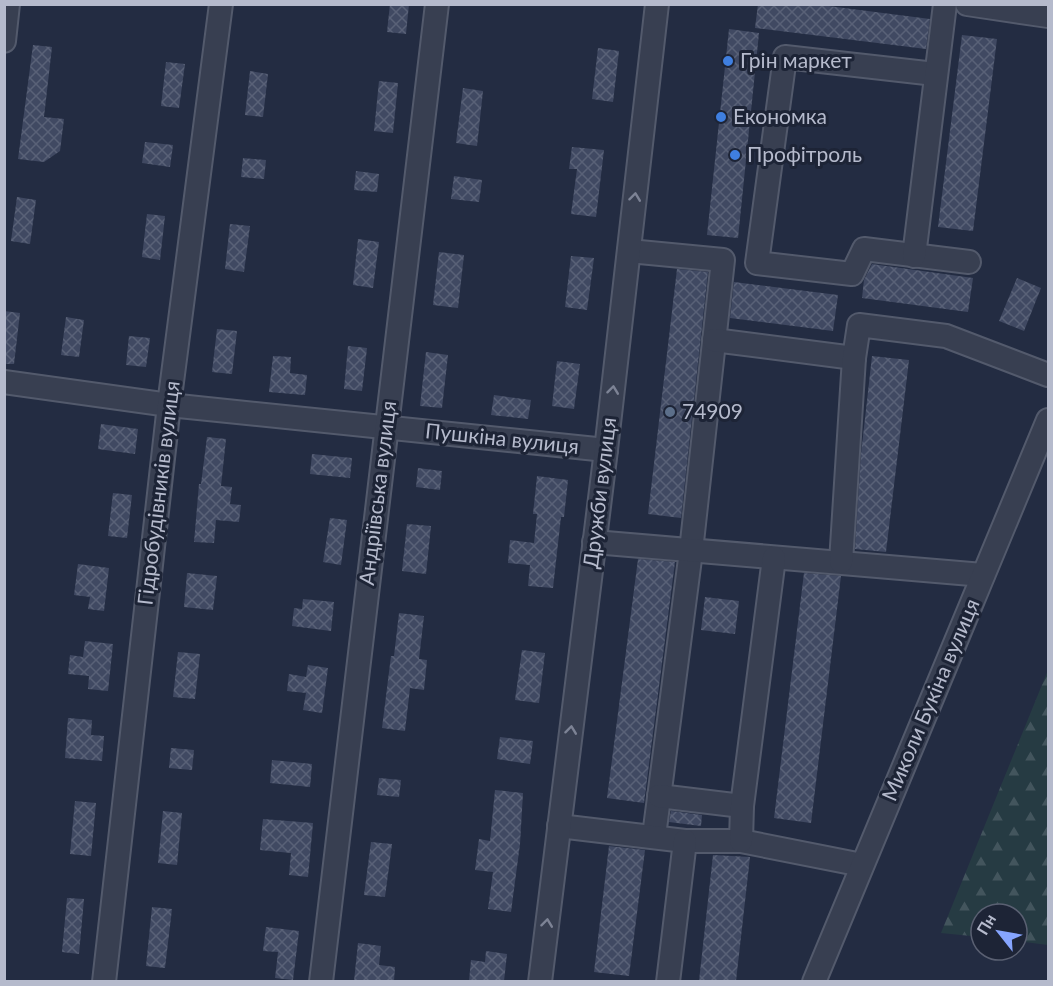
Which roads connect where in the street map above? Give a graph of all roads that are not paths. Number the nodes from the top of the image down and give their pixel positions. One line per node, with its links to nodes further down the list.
1 (8, 4): 8 (street)
2 (221, 4): 17 (street, Гідробудівників вулиця)
3 (436, 4): 19 (street, Андріївська вулиця)
4 (657, 4): 10 (street, Дружби вулиця, one-way to 4)
5 (945, 4): 9 (street)
6 (967, 4): 7 (street)
7 (1048, 16)
8 (4, 41)
9 (935, 74): 11 (street); 11 (street)
10 (629, 251): 13 (street); 20 (street, Дружби вулиця, one-way to 10)
11 (914, 256): 12 (street)
12 (969, 262)
13 (714, 340): 14 (street); 22 (street)
14 (854, 358): 15 (street); 24 (street)
15 (1048, 375)
16 (4, 382): 17 (street, Пушкіна вулиця)
17 (169, 405): 19 (street, Пушкіна вулиця); 33 (street, Гідробудівників вулиця)
18 (1048, 420): 25 (street, Миколи Букіна вулиця)
19 (386, 428): 20 (street, Пушкіна вулиця); 34 (street, Андріївська вулиця)
20 (606, 450): 21 (street, Дружби вулиця)
21 (594, 542): 22 (street); 28 (street, Дружби вулиця, one-way to 21)
22 (691, 551): 23 (street); 26 (street)
23 (774, 558): 24 (street); 27 (street)
24 (842, 561): 25 (street)
25 (983, 575): 32 (street, Миколи Букіна вулиця)
26 (659, 796): 27 (street); 29 (street)
27 (742, 806): 31 (street)
28 (559, 826): 29 (street); 35 (street, Дружби вулиця, one-way to 28)
29 (654, 836): 30 (street)
30 (685, 841): 31 (street); 36 (street)
31 (741, 842): 32 (street)
32 (862, 865): 37 (street, Миколи Букіна вулиця)
33 (104, 981)
34 (321, 981)
35 (540, 981)
36 (668, 981)
37 (814, 981)

